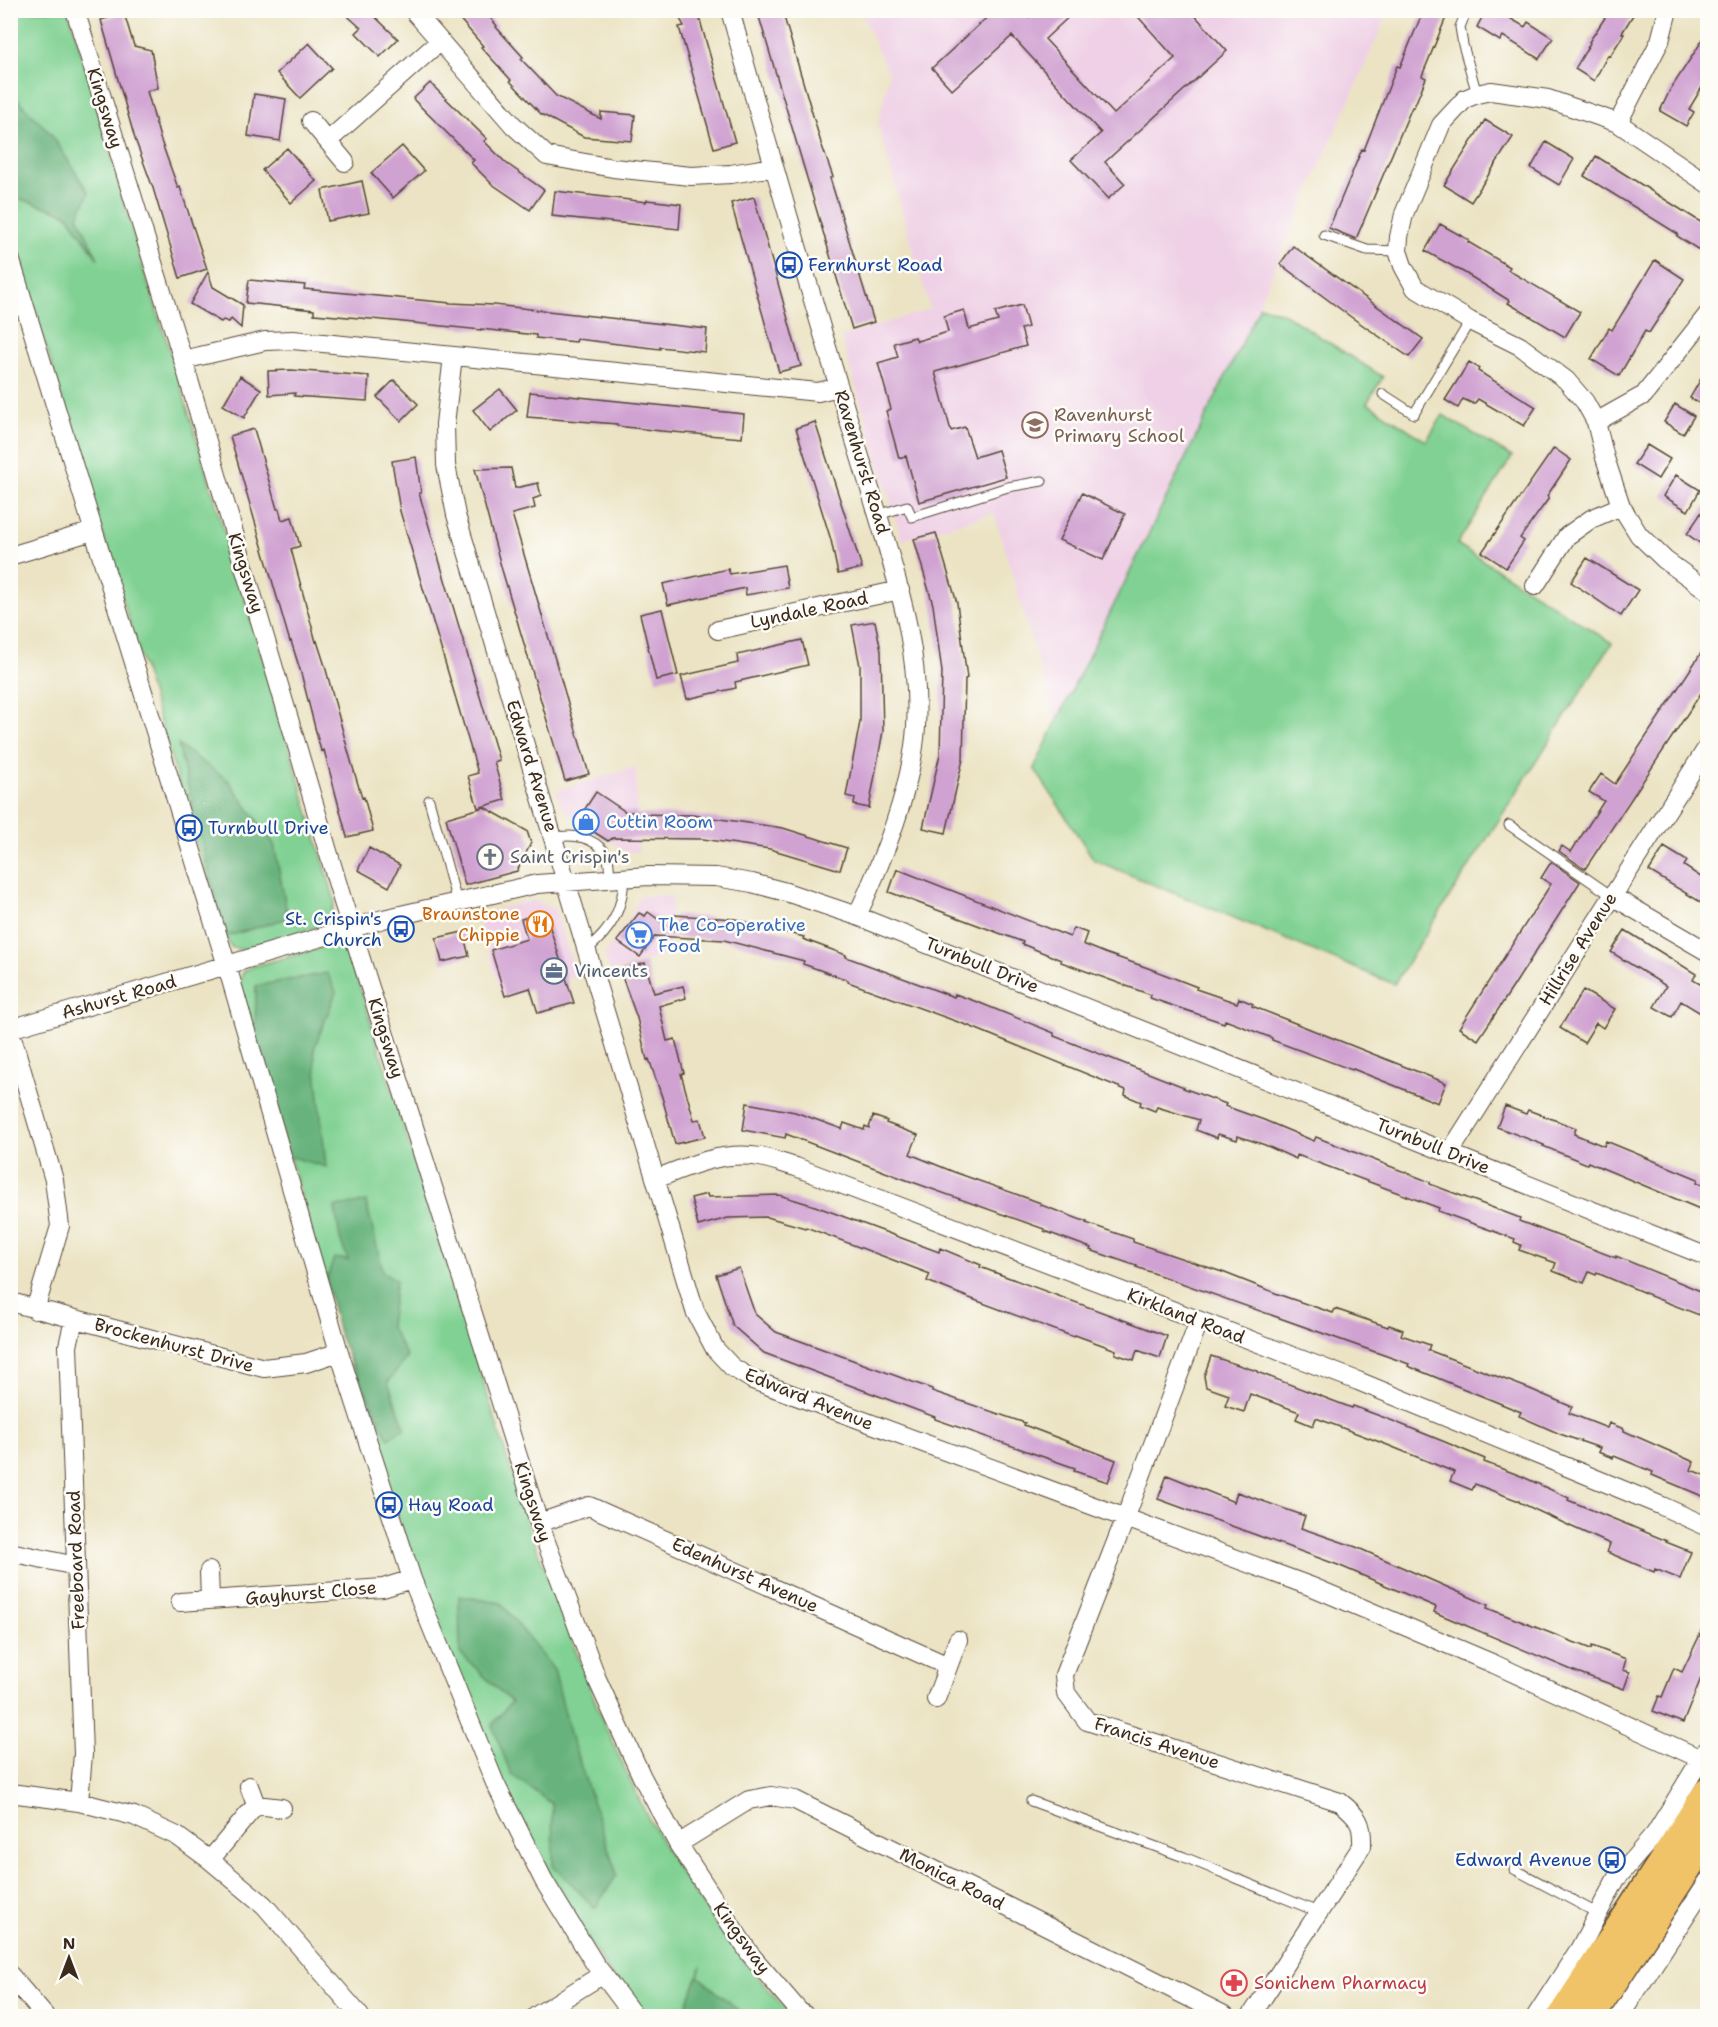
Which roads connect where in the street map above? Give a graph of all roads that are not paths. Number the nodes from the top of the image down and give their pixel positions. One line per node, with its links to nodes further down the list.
1 (75, 10): 20 (street, Kingsway)
2 (413, 10): 6 (street)
3 (730, 10): 12 (street, Ravenhurst Road)
4 (1467, 10): 7 (lane)
5 (1668, 10): 9 (street)
6 (440, 41): 10 (street); 12 (street)
7 (1477, 94): 9 (street); 15 (street)
8 (311, 121): 10 (street)
9 (1618, 123): 13 (street)
10 (328, 141): 11 (street)
11 (345, 162)
12 (773, 167): 21 (street, Ravenhurst Road)
13 (1707, 184)
14 (1324, 235): 15 (lane)
15 (1398, 251): 18 (street)
16 (10, 258): 27 (street)
17 (1707, 314): 23 (street)
18 (1470, 321): 22 (lane); 23 (street)
19 (453, 356): 20 (street); 21 (street); 36 (street, Edward Avenue)
20 (183, 360): 42 (street, Kingsway)
21 (839, 387): 26 (street, Ravenhurst Road)
22 (1383, 394)
23 (1596, 422): 25 (street)
24 (1042, 481): 26 (lane)
25 (1621, 506): 29 (street); 31 (street)
26 (878, 515): 30 (street, Ravenhurst Road)
27 (93, 531): 28 (street); 45 (street)
28 (10, 556)
29 (1535, 586)
30 (900, 590): 32 (street, Lyndale Road); 41 (street, Ravenhurst Road)
31 (1707, 591)
32 (718, 630)
33 (1707, 746): 39 (street, Hillrise Avenue)
34 (429, 800): 40 (lane)
35 (1509, 825): 39 (lane)
36 (554, 838): 37 (lane); 38 (street, Edward Avenue)
37 (617, 877): 38 (street, Turnbull Drive); 41 (street, Turnbull Drive); 43 (lane)
38 (566, 881): 40 (street, Turnbull Drive); 43 (street, Edward Avenue)
39 (1612, 896): 44 (street); 47 (street, Hillrise Avenue)
40 (457, 902): 42 (street, Turnbull Drive)
41 (857, 916): 47 (street, Turnbull Drive)
42 (352, 928): 45 (street, Turnbull Drive); 56 (street, Kingsway)
43 (588, 948): 48 (street, Edward Avenue)
44 (1707, 952)
45 (227, 966): 46 (street, Ashurst Road); 54 (street)
46 (10, 1030): 51 (street)
47 (1450, 1152): 49 (street, Turnbull Drive)
48 (656, 1179): 53 (street, Kirkland Road); 55 (street, Edward Avenue)
49 (1707, 1257)
50 (10, 1302): 51 (street, Brockenhurst Drive)
51 (35, 1310): 52 (street, Brockenhurst Drive)
52 (74, 1319): 54 (street, Brockenhurst Drive); 59 (street, Freeboard Road)
53 (1199, 1321): 55 (street, Francis Avenue); 57 (street, Kirkland Road)
54 (339, 1352): 61 (street)
55 (1125, 1519): 67 (street, Edward Avenue); 80 (street, Francis Avenue)
56 (539, 1523): 65 (street, Edenhurst Avenue); 76 (street, Kingsway)
57 (1707, 1527)
58 (10, 1552): 59 (street)
59 (76, 1566): 72 (street, Freeboard Road)
60 (209, 1571): 62 (street)
61 (412, 1579): 62 (street, Gayhurst Close); 82 (street)
62 (210, 1600): 63 (street, Gayhurst Close)
63 (180, 1602)
64 (958, 1640): 65 (street)
65 (948, 1666): 66 (street)
66 (936, 1699)
67 (1704, 1754): 81 (street)
68 (249, 1786): 73 (street)
69 (1707, 1792): 93 (main road)
70 (10, 1793): 72 (street)
71 (1031, 1801): 80 (lane)
72 (79, 1802): 77 (street)
73 (256, 1806): 74 (street); 77 (street)
74 (282, 1808)
75 (1707, 1836): 94 (main road)
76 (678, 1844): 89 (street, Kingsway); 90 (street, Monica Road)
77 (210, 1860): 86 (street)
78 (1514, 1869): 81 (lane)
79 (1707, 1881): 84 (street)
80 (1318, 1912): 91 (street, Francis Avenue)
81 (1597, 1913): 92 (street)
82 (603, 1974): 87 (street); 88 (street)
83 (10, 1975): 85 (street)
84 (1624, 2015)
85 (45, 2016)
86 (360, 2016)
87 (536, 2016)
88 (634, 2016)
89 (806, 2016)
90 (1226, 2016)
91 (1251, 2016)
92 (1536, 2016)
93 (1562, 2016)
94 (1591, 2016)

